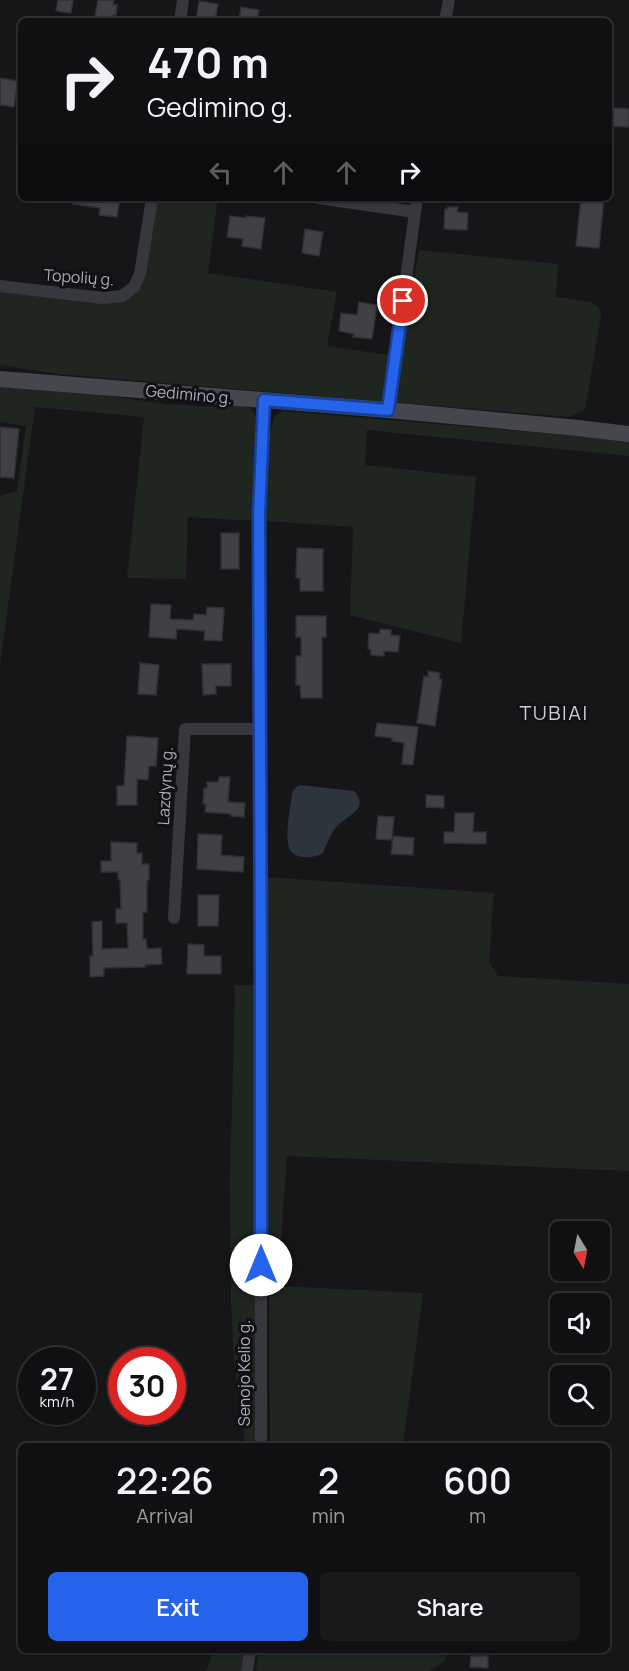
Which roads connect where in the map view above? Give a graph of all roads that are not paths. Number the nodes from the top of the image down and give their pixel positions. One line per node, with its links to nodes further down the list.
1 (183, 0): 3 (street)
2 (449, 0): 4 (street)
3 (180, 18)
4 (446, 18)
5 (152, 201): 9 (street, Topolių g.)
6 (339, 201): 8 (street)
7 (417, 201): 8 (street)
8 (415, 212): 12 (street)
9 (0, 286)
10 (0, 379): 11 (main road, Gedimino g.)
11 (264, 400): 12 (main road, Gedimino g.); 14 (street, Senojo Kelio g.)
12 (388, 410): 13 (main road, Gedimino g.)
13 (629, 434)
14 (259, 729): 15 (street, Lazdynų g.); 16 (street, Senojo Kelio g.)
15 (174, 918)
16 (261, 1443)
17 (250, 1653): 18 (street)
18 (247, 1671)

